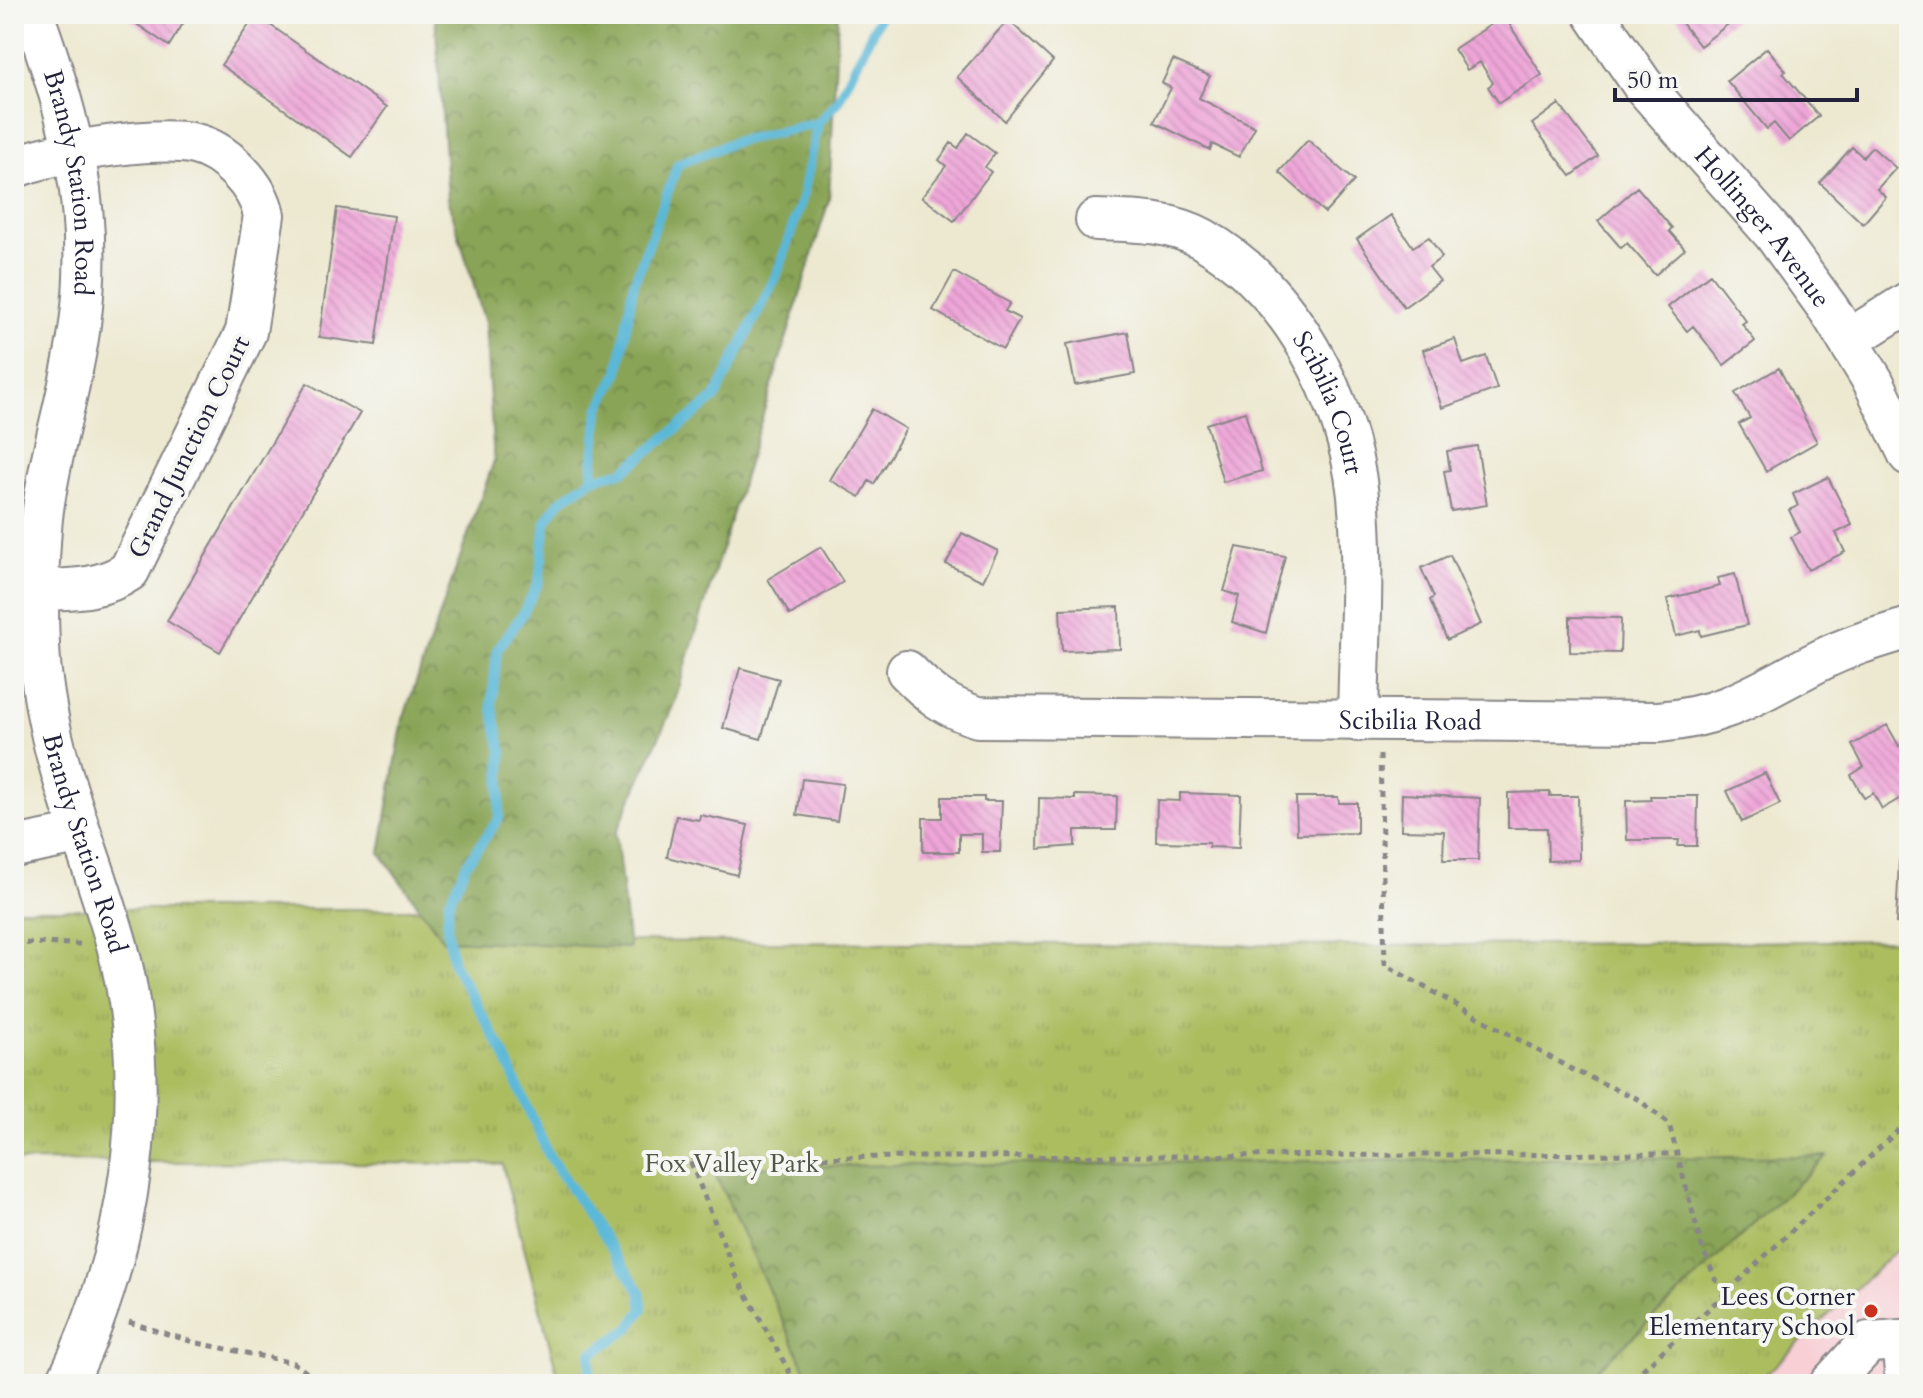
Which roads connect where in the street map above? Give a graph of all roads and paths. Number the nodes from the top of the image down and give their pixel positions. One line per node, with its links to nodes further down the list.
1 (33, 14): 3 (street, Brandy Station Road)
2 (1594, 14): 7 (street, Hollinger Avenue)
3 (76, 152): 4 (street, Grand Junction Court); 9 (street, Brandy Station Road); 9 (street, Grand Junction Court)
4 (14, 168)
5 (1096, 220): 12 (street, Scibilia Court)
6 (1909, 302): 7 (street)
7 (1848, 340): 8 (street, Hollinger Avenue)
8 (1909, 455)
9 (39, 590): 14 (street, Brandy Station Road)
10 (1909, 628): 12 (street, Scibilia Road)
11 (907, 671): 12 (street, Scibilia Road)
12 (1358, 721)
13 (1380, 755): 19 (path)
14 (78, 834): 15 (street); 17 (street, Brandy Station Road)
15 (14, 847)
16 (14, 943): 17 (path)
17 (117, 945): 22 (street, Brandy Station Road)
18 (1909, 1120): 20 (path)
19 (1677, 1154): 20 (path); 24 (path)
20 (1729, 1290): 25 (path)
21 (129, 1308): 23 (path)
22 (66, 1384)
23 (322, 1384)
24 (796, 1384)
25 (1627, 1384)
26 (1830, 1384): 27 (street)
27 (1906, 1384)

